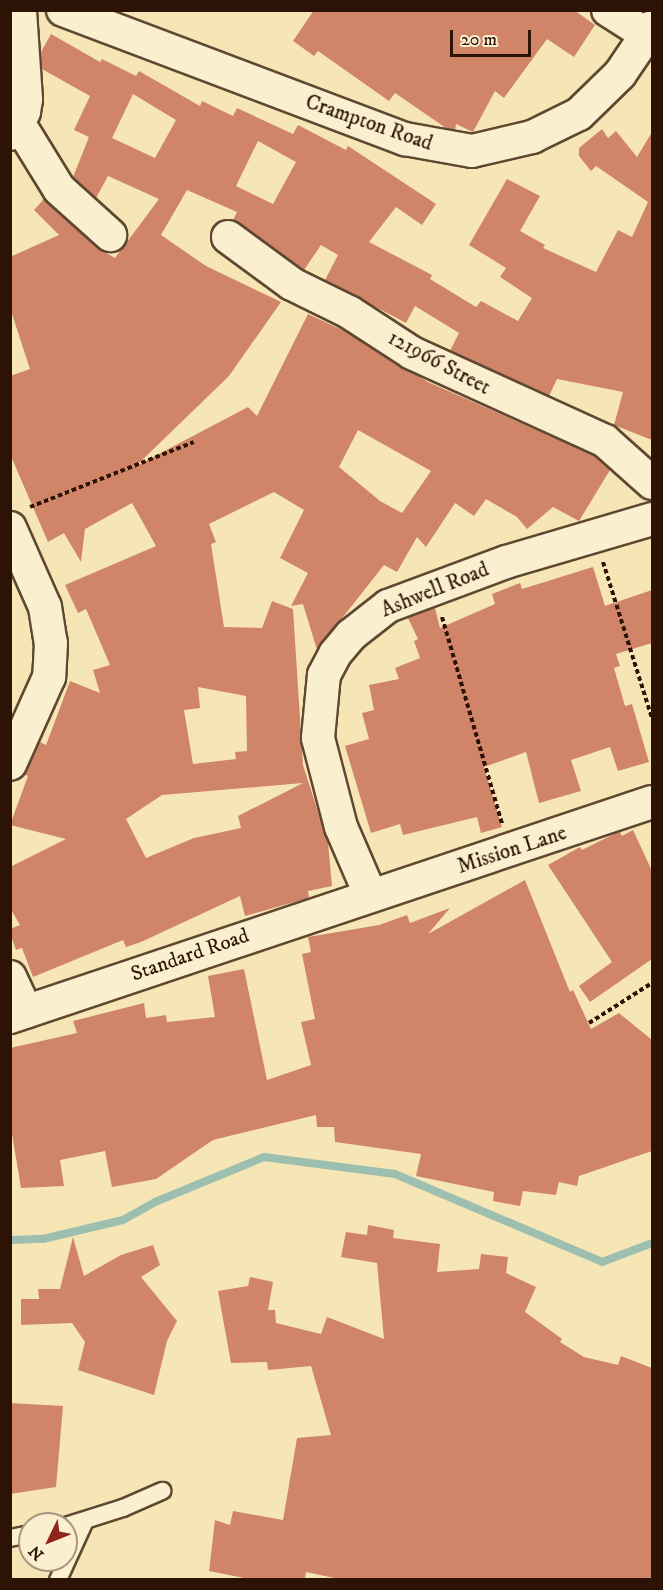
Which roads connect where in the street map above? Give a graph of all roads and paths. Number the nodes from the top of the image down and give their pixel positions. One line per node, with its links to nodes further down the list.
1 (20, 10): 5 (street)
2 (63, 10): 4 (street, Crampton Road)
3 (608, 10): 4 (street)
4 (651, 34)
5 (15, 129): 6 (street)
6 (110, 235)
7 (228, 237): 9 (street, 121966 Street)
8 (194, 442): 10 (path)
9 (652, 483)
10 (16, 519): 15 (street)
11 (652, 519): 12 (street, Ashwell Road)
12 (595, 535): 13 (street, Ashwell Road); 14 (path)
13 (435, 587): 17 (path); 18 (street, Ashwell Road)
14 (652, 718)
15 (10, 764)
16 (652, 802): 17 (street, Mission Lane)
17 (510, 852): 18 (street, Mission Lane)
18 (370, 894): 21 (street, Standard Road)
19 (10, 977): 21 (street)
20 (652, 983): 22 (path)
21 (18, 1014)
22 (589, 1023)
23 (162, 1491): 24 (lane)
24 (84, 1523): 25 (lane); 26 (lane)
25 (78, 1524)
26 (58, 1580)

